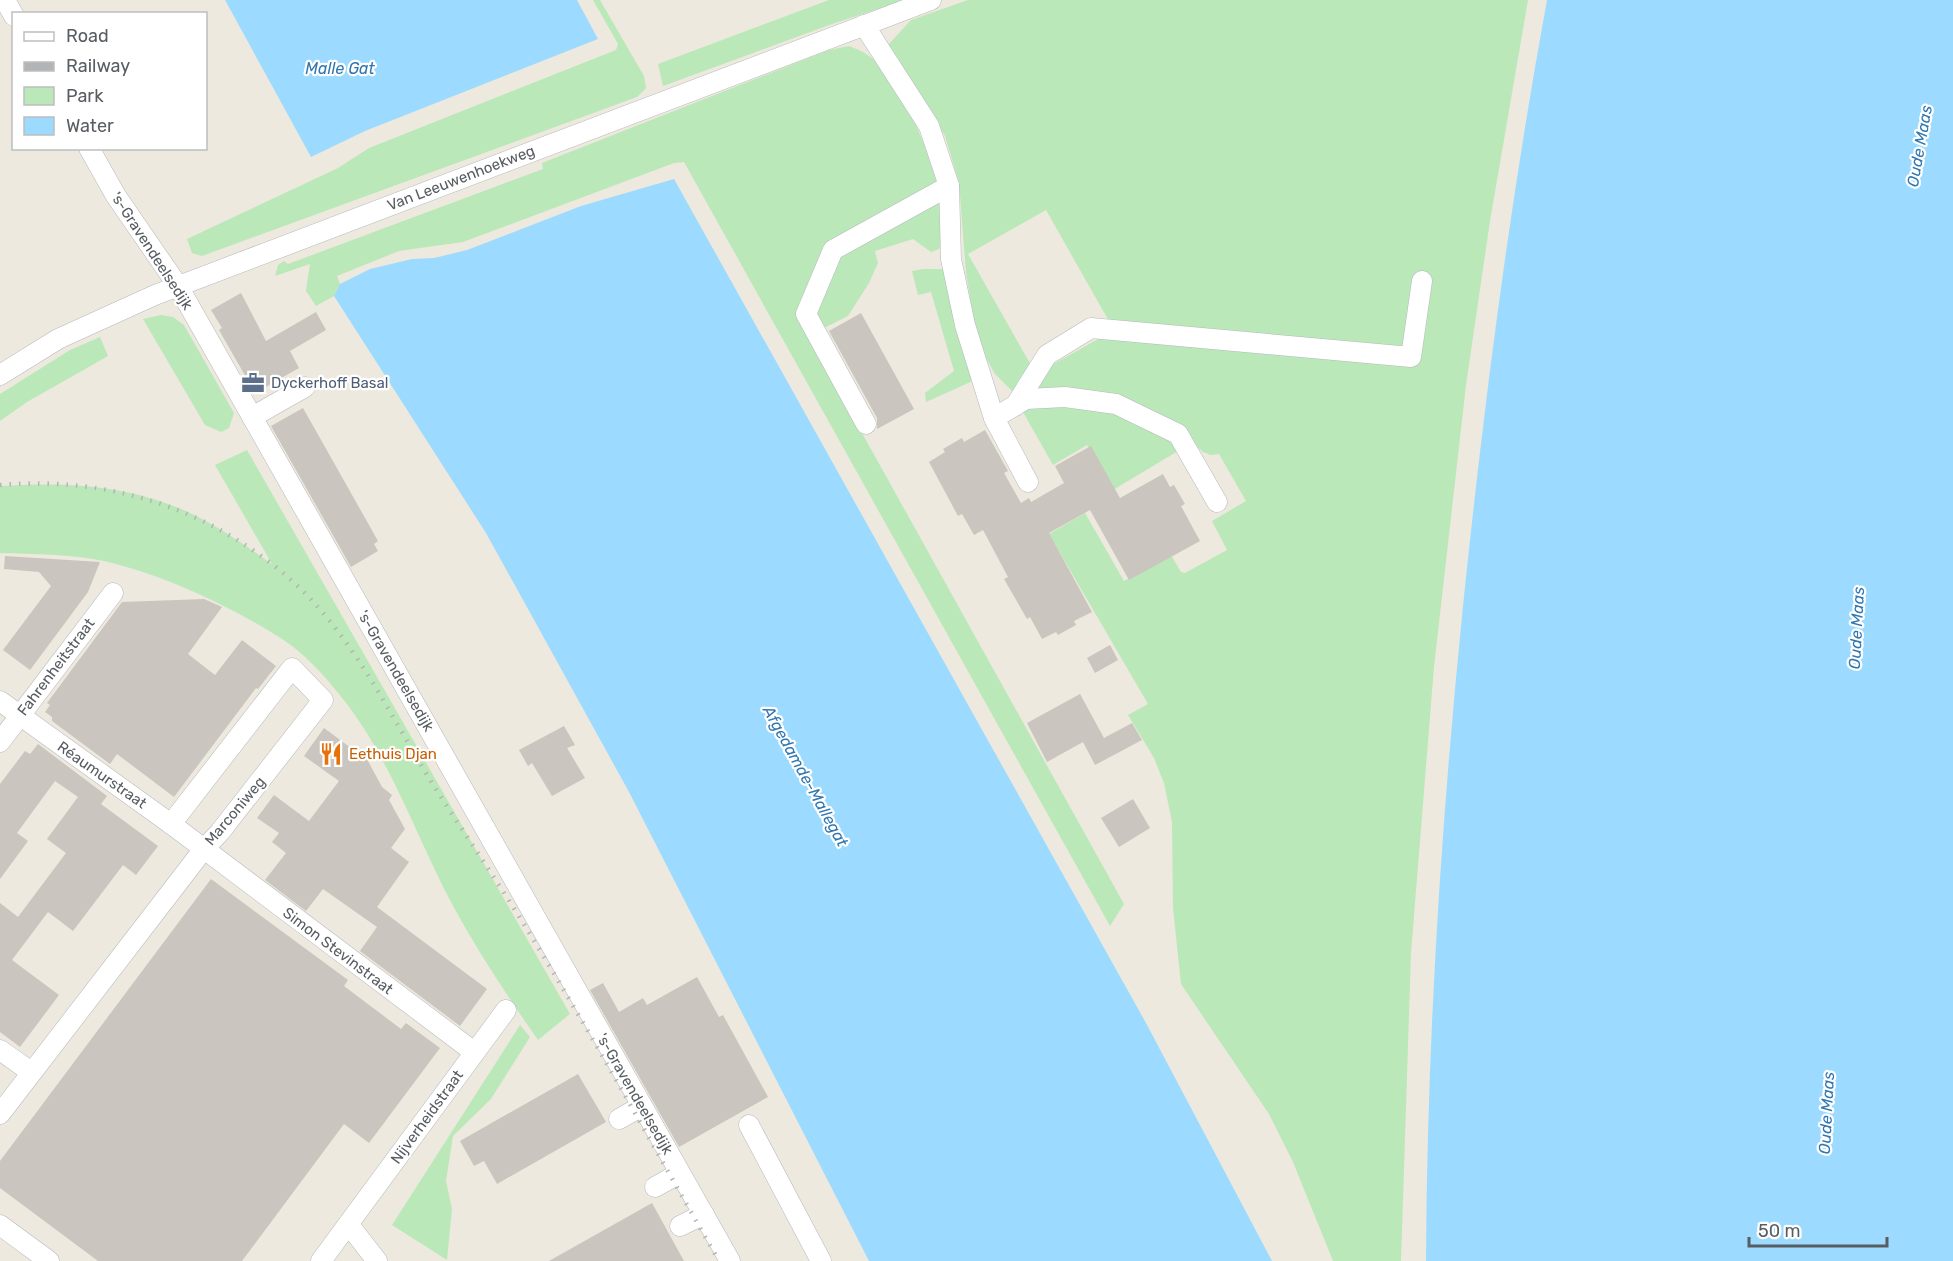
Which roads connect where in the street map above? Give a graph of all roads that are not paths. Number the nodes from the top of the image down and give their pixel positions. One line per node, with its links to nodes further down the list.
1 (931, 0): 2 (street, Van Leeuwenhoekweg)
2 (864, 25): 4 (street); 6 (street, Van Leeuwenhoekweg)
3 (90, 150): 6 (street, 's-Gravendeelsedijk)
4 (949, 186): 11 (street); 12 (street)
5 (1422, 281): 9 (street)
6 (178, 286): 7 (street, Van Leeuwenhoekweg); 10 (street, 's-Gravendeelsedijk)
7 (0, 375)
8 (305, 387): 10 (street)
9 (1015, 406): 11 (street); 14 (street)
10 (252, 417): 25 (street, 's-Gravendeelsedijk)
11 (994, 418): 13 (street)
12 (866, 424)
13 (1028, 482)
14 (1217, 502)
15 (113, 592): 17 (street, Fahrenheitstraat)
16 (0, 701): 17 (street, Réaumurstraat)
17 (20, 716): 18 (street, Fahrenheitstraat); 19 (street, Réaumurstraat)
18 (0, 742)
19 (171, 824): 20 (street, Réaumurstraat); 20 (street, Marconiweg)
20 (203, 850): 23 (street, Simon Stevinstraat); 24 (street, Marconiweg)
21 (506, 1010): 23 (street, Nijverheidstraat)
22 (0, 1050): 24 (street)
23 (474, 1052): 33 (street, Nijverheidstraat)
24 (31, 1072): 26 (street, Marconiweg)
25 (642, 1106): 27 (street); 29 (street, 's-Gravendeelsedijk)
26 (0, 1114)
27 (619, 1119)
28 (749, 1125): 39 (street)
29 (680, 1173): 30 (street); 31 (street, 's-Gravendeelsedijk)
30 (655, 1187)
31 (704, 1214): 34 (street); 38 (street, 's-Gravendeelsedijk)
32 (0, 1225): 35 (street)
33 (349, 1225): 36 (street, Nijverheidstraat); 37 (street)
34 (680, 1226)
35 (50, 1261)
36 (321, 1261)
37 (377, 1261)
38 (730, 1261)
39 (821, 1261)

